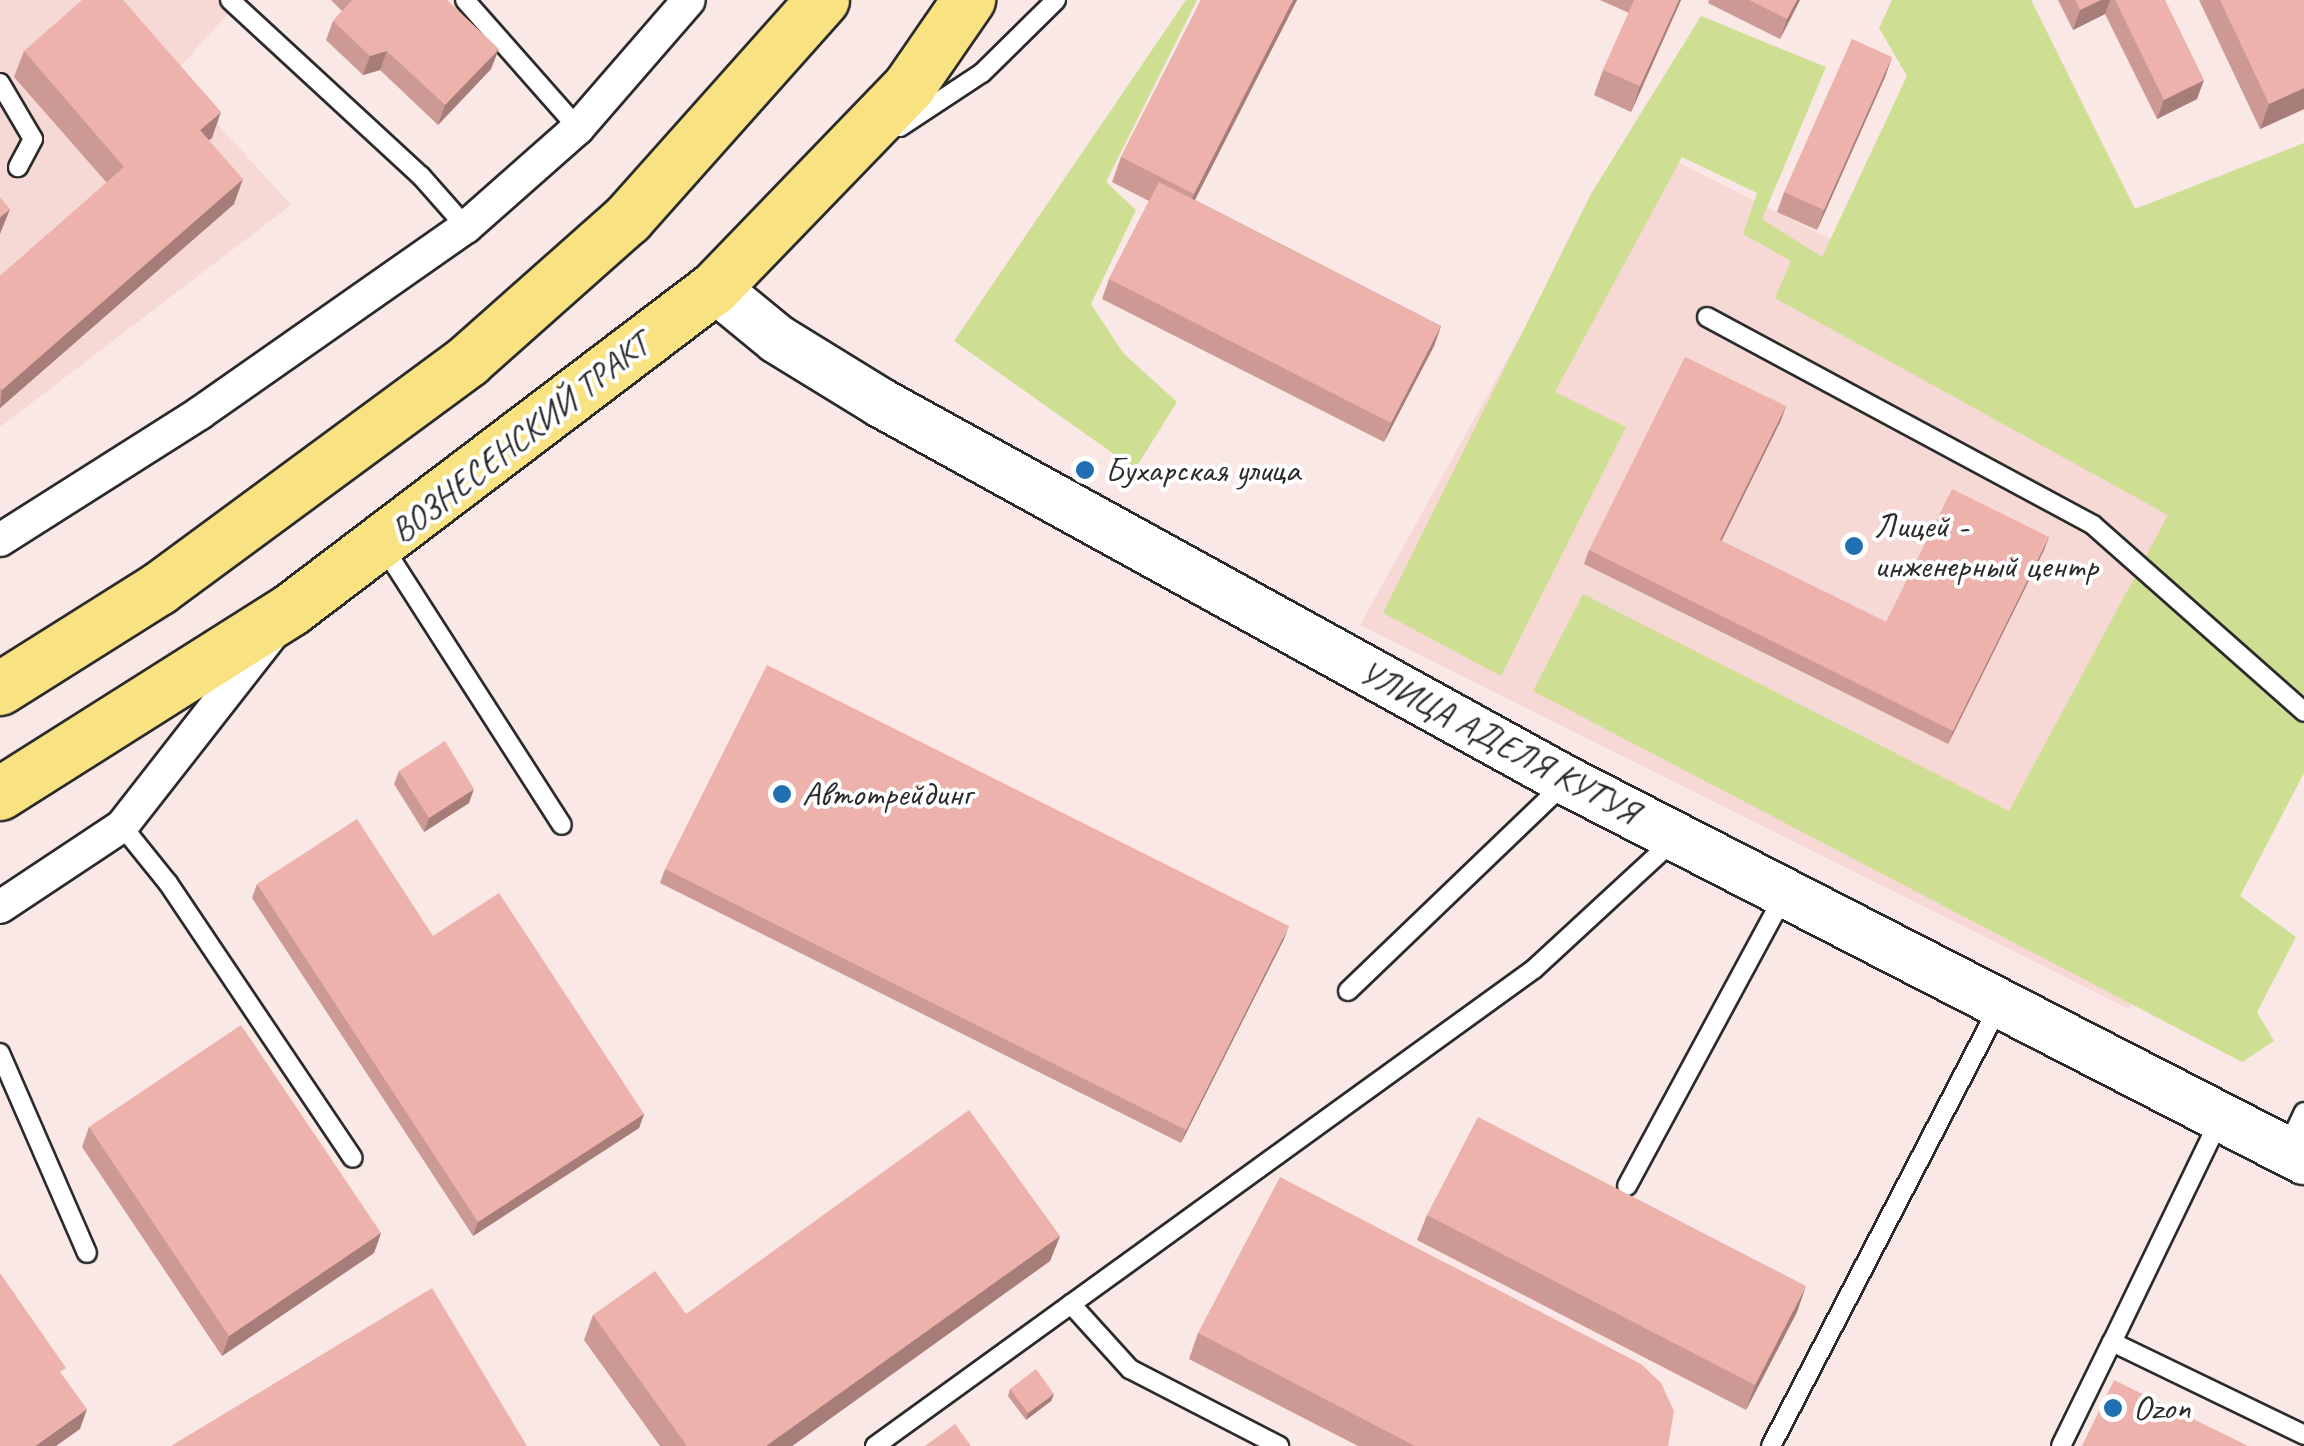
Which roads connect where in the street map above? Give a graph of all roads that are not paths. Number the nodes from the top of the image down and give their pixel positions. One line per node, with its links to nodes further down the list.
1 (230, 0): 11 (lane)
2 (466, 0): 8 (lane)
3 (690, 0): 8 (street)
4 (823, 0): 17 (main road)
5 (969, 0): 10 (main road, ВОЗНЕСЕНСКИЙ ТРАКТ)
6 (1056, 0): 10 (lane)
7 (0, 82): 9 (lane)
8 (578, 128): 11 (street)
9 (18, 167)
10 (820, 179): 12 (main road, ВОЗНЕСЕНСКИЙ ТРАКТ)
11 (466, 227): 14 (street)
12 (715, 288): 15 (main road, ВОЗНЕСЕНСКИЙ ТРАКТ); 19 (street, УЛИЦА АДЕЛЯ КУТУЯ)
13 (1707, 317): 18 (lane)
14 (0, 540)
15 (381, 544): 16 (main road, ВОЗНЕСЕНСКИЙ ТРАКТ); 21 (lane)
16 (291, 610): 20 (main road, ВОЗНЕСЕНСКИЙ ТРАКТ); 22 (street)
17 (0, 689)
18 (2304, 712)
19 (1567, 781): 23 (street, УЛИЦА АДЕЛЯ КУТУЯ); 26 (lane)
20 (0, 794)
21 (562, 825)
22 (122, 826): 25 (street); 31 (lane)
23 (1677, 838): 24 (street, УЛИЦА АДЕЛЯ КУТУЯ); 34 (lane)
24 (1786, 894): 27 (street, УЛИЦА АДЕЛЯ КУТУЯ); 32 (lane)
25 (0, 908)
26 (1348, 991)
27 (2000, 1003): 29 (street, УЛИЦА АДЕЛЯ КУТУЯ); 39 (lane)
28 (0, 1054): 33 (lane)
29 (2222, 1117): 30 (street, УЛИЦА АДЕЛЯ КУТУЯ); 35 (lane)
30 (2298, 1141)
31 (354, 1158)
32 (1628, 1186)
33 (88, 1253)
34 (1072, 1304): 37 (lane); 38 (lane)
35 (2112, 1342): 36 (lane); 40 (lane)
36 (2297, 1438)
37 (875, 1446)
38 (1279, 1446)
39 (1771, 1446)
40 (2061, 1446)

